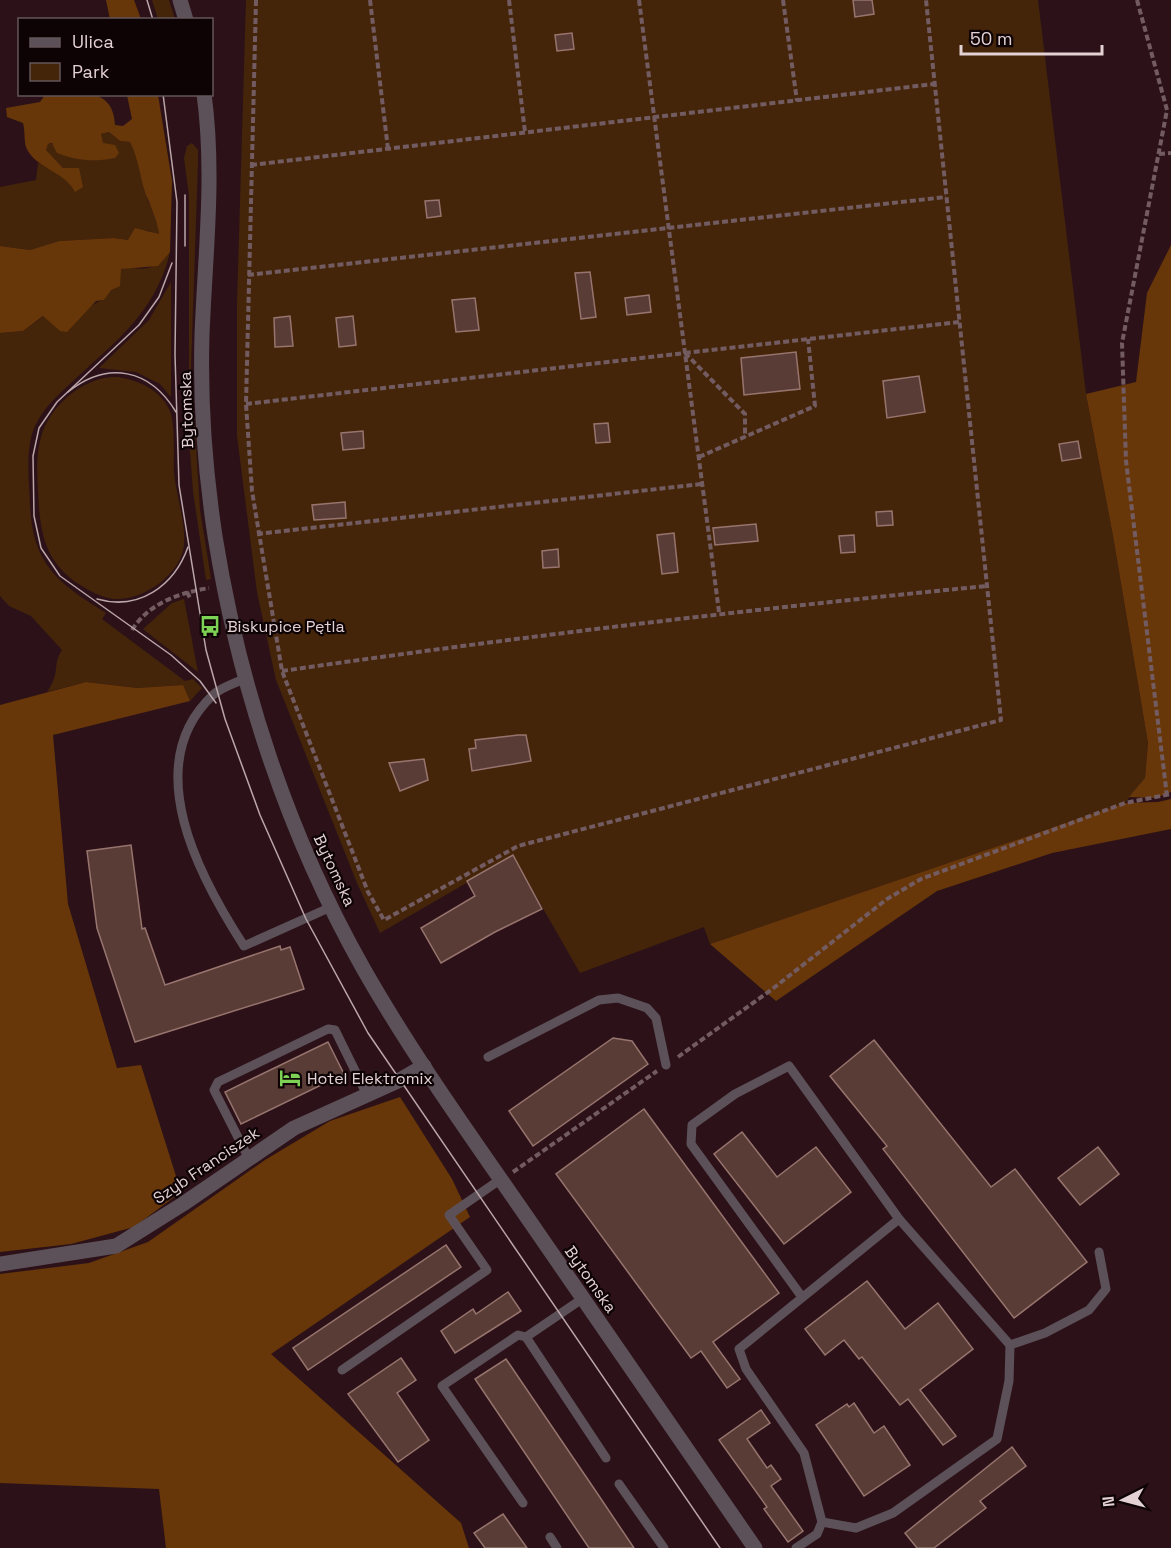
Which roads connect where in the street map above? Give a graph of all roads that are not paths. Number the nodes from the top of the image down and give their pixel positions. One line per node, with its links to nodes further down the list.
1 (180, 0): 2 (street)
2 (185, 18)
3 (204, 96): 4 (street, Bytomska)
4 (246, 678): 5 (street, Bytomska); 5 (lane)
5 (331, 907): 8 (street, Bytomska)
6 (488, 1057): 7 (lane)
7 (666, 1065)
8 (424, 1066): 9 (street, Szyb Franciszek); 11 (street, Bytomska)
9 (366, 1093): 10 (street, Szyb Franciszek); 10 (lane)
10 (249, 1159): 14 (street, Szyb Franciszek)
11 (501, 1179): 16 (street, Bytomska); 19 (lane)
12 (899, 1219): 15 (lane); 15 (lane); 18 (lane)
13 (1099, 1252): 18 (lane)
14 (0, 1264)
15 (802, 1297): 23 (lane)
16 (582, 1299): 17 (lane); 27 (street, Bytomska)
17 (526, 1337): 20 (lane); 22 (lane)
18 (1010, 1345): 23 (lane)
19 (342, 1370)
20 (606, 1458)
21 (619, 1484): 26 (lane)
22 (523, 1503)
23 (822, 1522): 28 (lane)
24 (550, 1537): 25 (lane)
25 (557, 1548)
26 (664, 1548)
27 (755, 1548)
28 (796, 1548)

